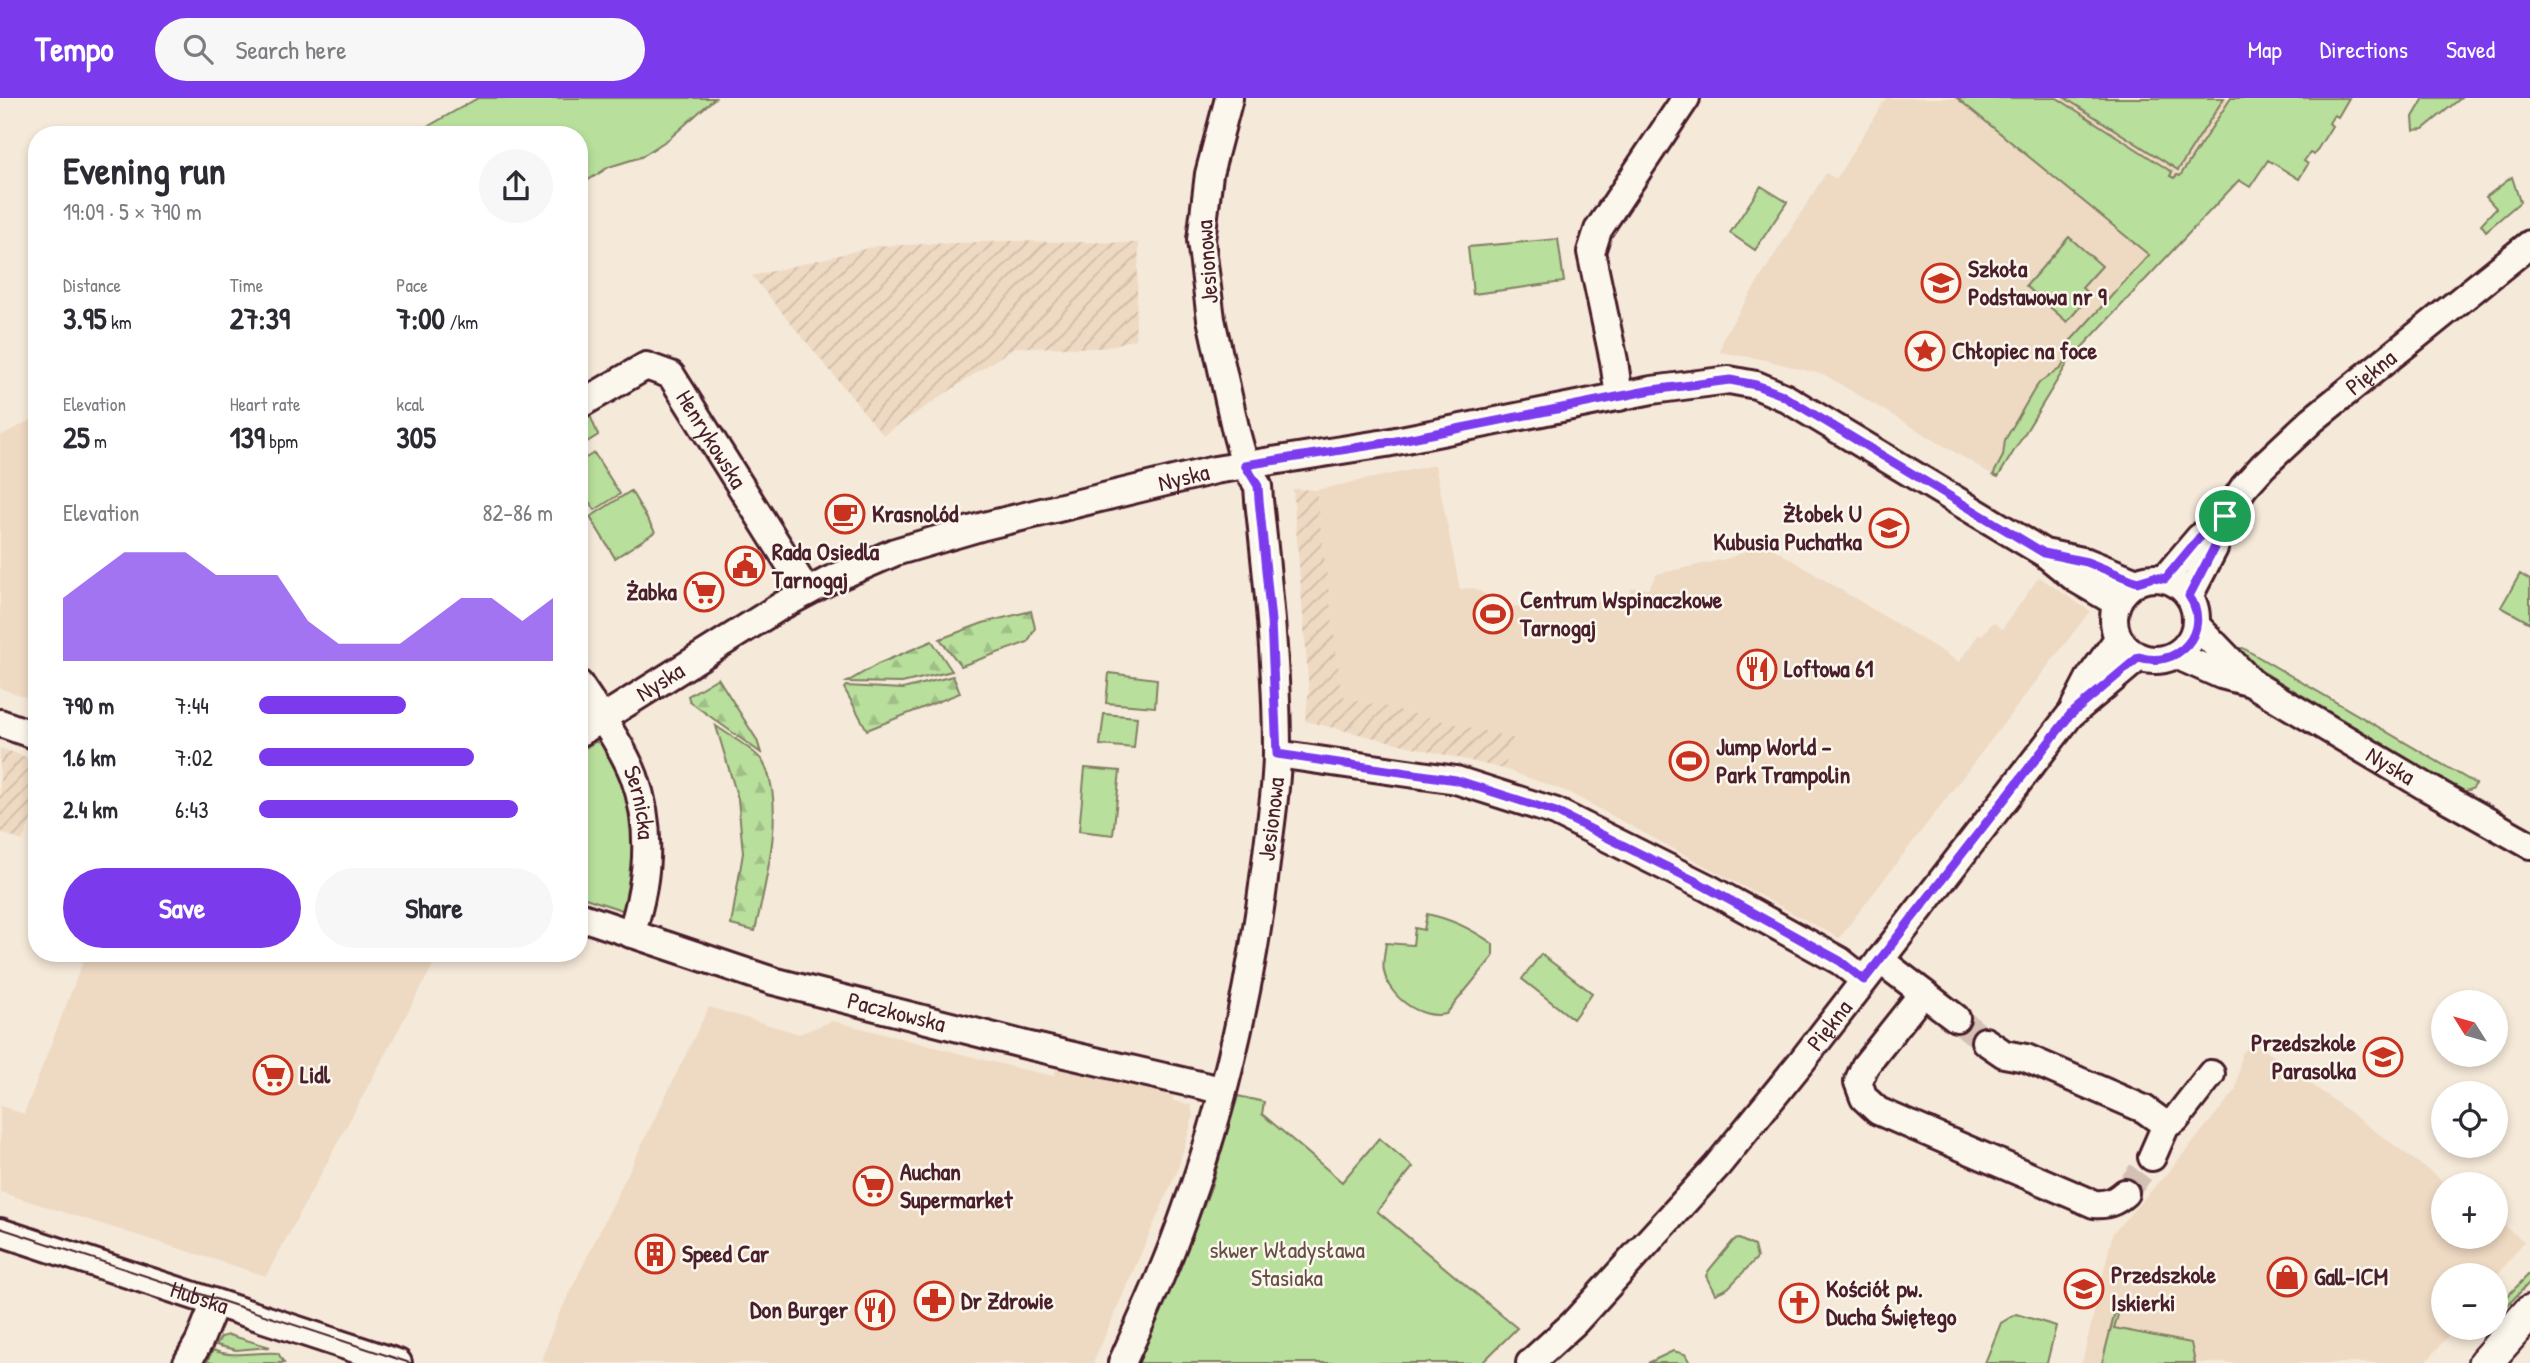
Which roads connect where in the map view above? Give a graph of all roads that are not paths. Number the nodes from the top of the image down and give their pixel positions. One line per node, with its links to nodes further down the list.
1 (1230, 98): 6 (street, Jesionowa)
2 (1686, 98): 4 (street)
3 (2530, 244): 7 (street, Piękna)
4 (1619, 397): 6 (street, Nyska); 8 (street, Nyska)
5 (588, 400): 11 (street, Henrykowska)
6 (1245, 465): 11 (street, Nyska); 25 (street, Jesionowa)
7 (2225, 516): 9 (street, Piękna); 12 (street, Piękna)
8 (2044, 553): 10 (street, Nyska); 13 (street, Nyska)
9 (2165, 579): 10 (street); 12 (street)
10 (2137, 582): 13 (street)
11 (807, 592): 21 (street, Nyska)
12 (2189, 596): 14 (street)
13 (2117, 603): 15 (street)
14 (2196, 625): 16 (street); 18 (street, Nyska)
15 (2118, 639): 17 (street); 20 (street, Piękna)
16 (2176, 655): 17 (street); 18 (street, Nyska)
17 (2139, 657): 20 (street, Piękna)
18 (2253, 684): 26 (street, Nyska)
19 (588, 698): 21 (street, Sernicka)
20 (2070, 715): 29 (street, Piękna)
21 (602, 719): 23 (street, Nyska); 28 (street, Sernicka)
22 (0, 723): 24 (street)
23 (588, 728)
24 (28, 733)
25 (1277, 754): 29 (street); 34 (street, Jesionowa)
26 (2530, 845)
27 (588, 919): 28 (street, Paczkowska)
28 (631, 934): 34 (street, Paczkowska)
29 (1872, 970): 30 (street); 41 (street, Piękna)
30 (1923, 993): 31 (street); 37 (street)
31 (1956, 1018)
32 (1985, 1041): 35 (street)
33 (2211, 1074): 35 (street)
34 (1222, 1090): 44 (street, Jesionowa)
35 (2166, 1125): 36 (street)
36 (2152, 1157)
37 (2125, 1193)
38 (0, 1233): 39 (street, Hubska)
39 (215, 1303): 42 (street); 43 (street, Hubska)
40 (2530, 1312): 47 (main road)
41 (1574, 1323): 45 (street, Piękna); 46 (street, Piękna)
42 (187, 1363)
43 (398, 1363)
44 (1122, 1363)
45 (1530, 1363)
46 (1562, 1363)
47 (2486, 1363)

